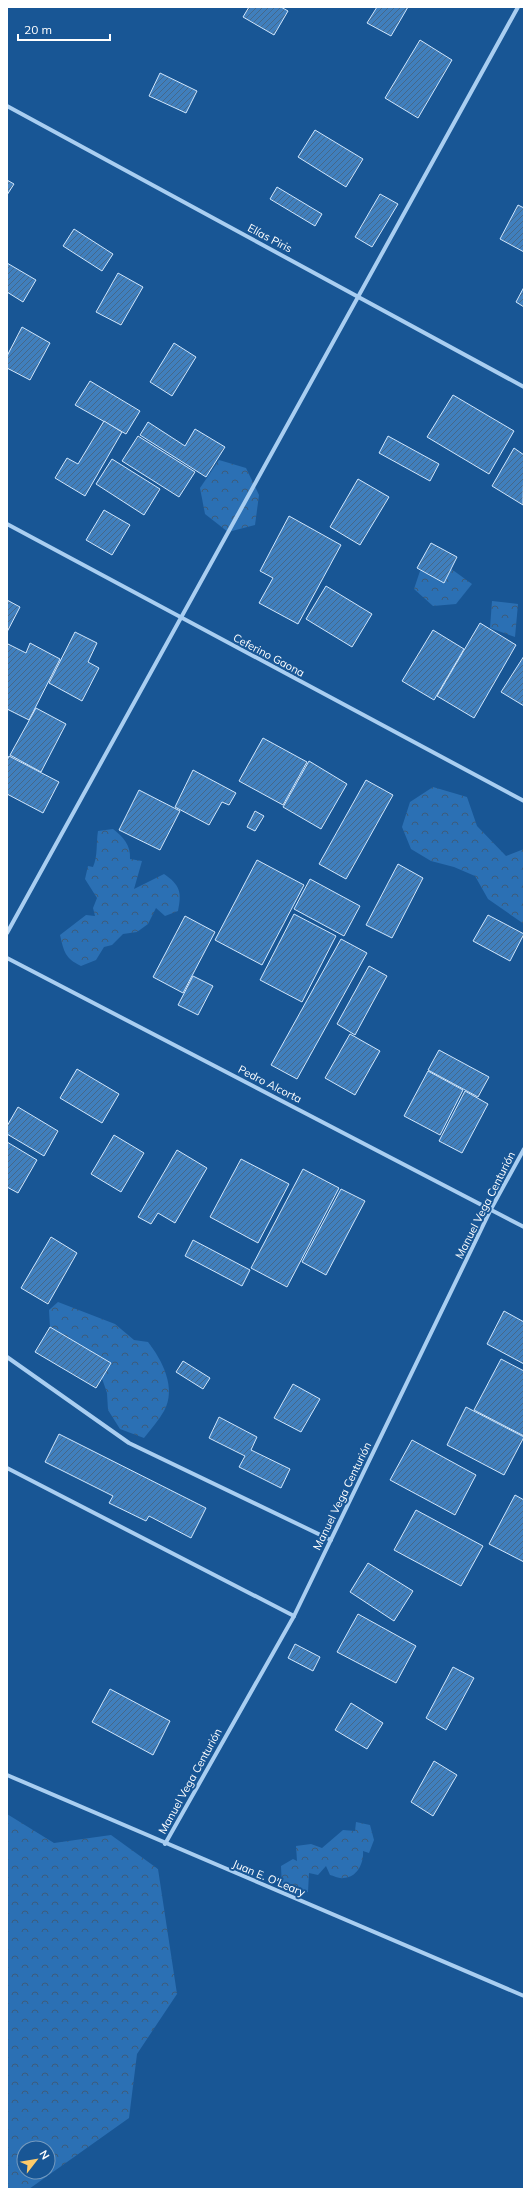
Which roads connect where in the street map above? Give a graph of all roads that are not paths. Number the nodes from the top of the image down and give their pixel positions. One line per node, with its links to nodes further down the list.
1 (518, 7): 3 (street)
2 (7, 106): 3 (street, Elías Piris)
3 (359, 297): 4 (street, Elías Piris); 6 (street)
4 (524, 387)
5 (7, 524): 6 (street, Ceferino Gaona)
6 (181, 618): 7 (street, Ceferino Gaona); 8 (street)
7 (524, 801)
8 (7, 932)
9 (7, 958): 11 (street, Pedro Alcorta)
10 (524, 1149): 11 (street, Manuel Vega Centurión)
11 (491, 1209): 12 (street, Pedro Alcorta); 15 (street, Manuel Vega Centurión)
12 (524, 1227)
13 (7, 1358): 15 (street)
14 (7, 1468): 16 (street)
15 (331, 1540): 16 (street, Manuel Vega Centurión)
16 (294, 1616): 18 (street, Manuel Vega Centurión)
17 (7, 1776): 18 (street, Juan E. O'Leary)
18 (165, 1844): 19 (street, Juan E. O'Leary)
19 (524, 1996)

